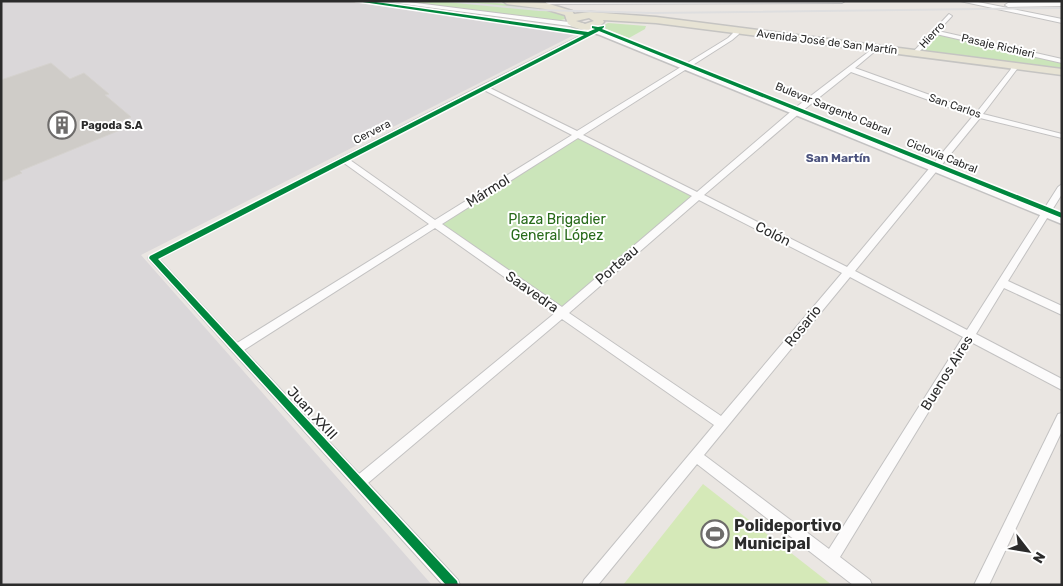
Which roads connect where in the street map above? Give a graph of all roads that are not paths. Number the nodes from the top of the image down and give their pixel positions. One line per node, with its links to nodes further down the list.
1 (384, 1): 13 (street)
2 (507, 1): 13 (main road, Avenida José de San Martín)
3 (534, 1): 6 (main road, Avenida José de San Martín)
4 (842, 1): 9 (street)
5 (963, 1): 11 (street)
6 (545, 2): 7 (street); 13 (main road, Avenida José de San Martín)
7 (587, 2): 8 (street); 13 (street)
8 (646, 2): 9 (street)
9 (750, 2)
10 (1062, 4): 11 (street)
11 (986, 5): 14 (street)
12 (949, 16): 17 (street, Hierro)
13 (574, 20): 15 (main road, Avenida José de San Martín); 15 (main road)
14 (1062, 21)
15 (596, 22): 16 (main road, Avenida José de San Martín); 21 (main road, Bulevar Sargento Cabral); 25 (street, Cervera)
16 (736, 32): 18 (main road, Avenida José de San Martín); 21 (street, Mármol)
17 (934, 32): 19 (street, Hierro); 20 (street, Pasaje Richieri)
18 (871, 49): 19 (main road, Avenida José de San Martín); 22 (main road, Avenida José de San Martín); 23 (street, Porteau)
19 (915, 53): 22 (main road, Avenida José de San Martín)
20 (1062, 61)
21 (687, 66): 26 (main road, Bulevar Sargento Cabral); 28 (street, Mármol)
22 (1013, 67): 24 (main road, Avenida José de San Martín); 27 (street, Rosario)
23 (850, 69): 26 (street, Porteau); 27 (street, San Carlos)
24 (1062, 73)
25 (483, 87): 28 (street, Colón); 30 (street, Cervera)
26 (798, 110): 31 (main road, Bulevar Sargento Cabral); 33 (street, Porteau)
27 (978, 115): 29 (street, San Carlos); 31 (street, Rosario)
28 (577, 135): 33 (street, Colón); 37 (street, Mármol)
29 (1062, 136)
30 (344, 159): 37 (street, Saavedra); 38 (street, Cervera)
31 (936, 166): 34 (main road, Bulevar Sargento Cabral); 39 (street, Rosario)
32 (1062, 187): 34 (street, Buenos Aires)
33 (697, 196): 39 (street, Colón); 42 (street, Porteau)
34 (1047, 210): 35 (main road, Bulevar Sargento Cabral); 36 (main road, Bulevar Sargento Cabral); 40 (street, Buenos Aires)
35 (1062, 212)
36 (1062, 220)
37 (436, 224): 42 (street, Saavedra); 44 (street, Mármol)
38 (153, 258): 44 (street, Juan XXIII)
39 (847, 272): 43 (street, Colón); 47 (street, Rosario)
40 (1003, 283): 41 (street); 43 (street, Buenos Aires)
41 (1062, 311)
42 (562, 313): 47 (street, Saavedra); 49 (street, Porteau)
43 (970, 336): 45 (street, Colón); 50 (street, Buenos Aires)
44 (236, 349): 49 (street, Juan XXIII)
45 (1062, 385)
46 (1062, 418): 54 (street)
47 (723, 424): 48 (street, Rosario)
48 (696, 456): 50 (street); 52 (street, Rosario)
49 (359, 482): 51 (street, Juan XXIII)
50 (831, 558): 53 (street)
51 (453, 585)
52 (588, 585)
53 (865, 585)
54 (981, 585)

